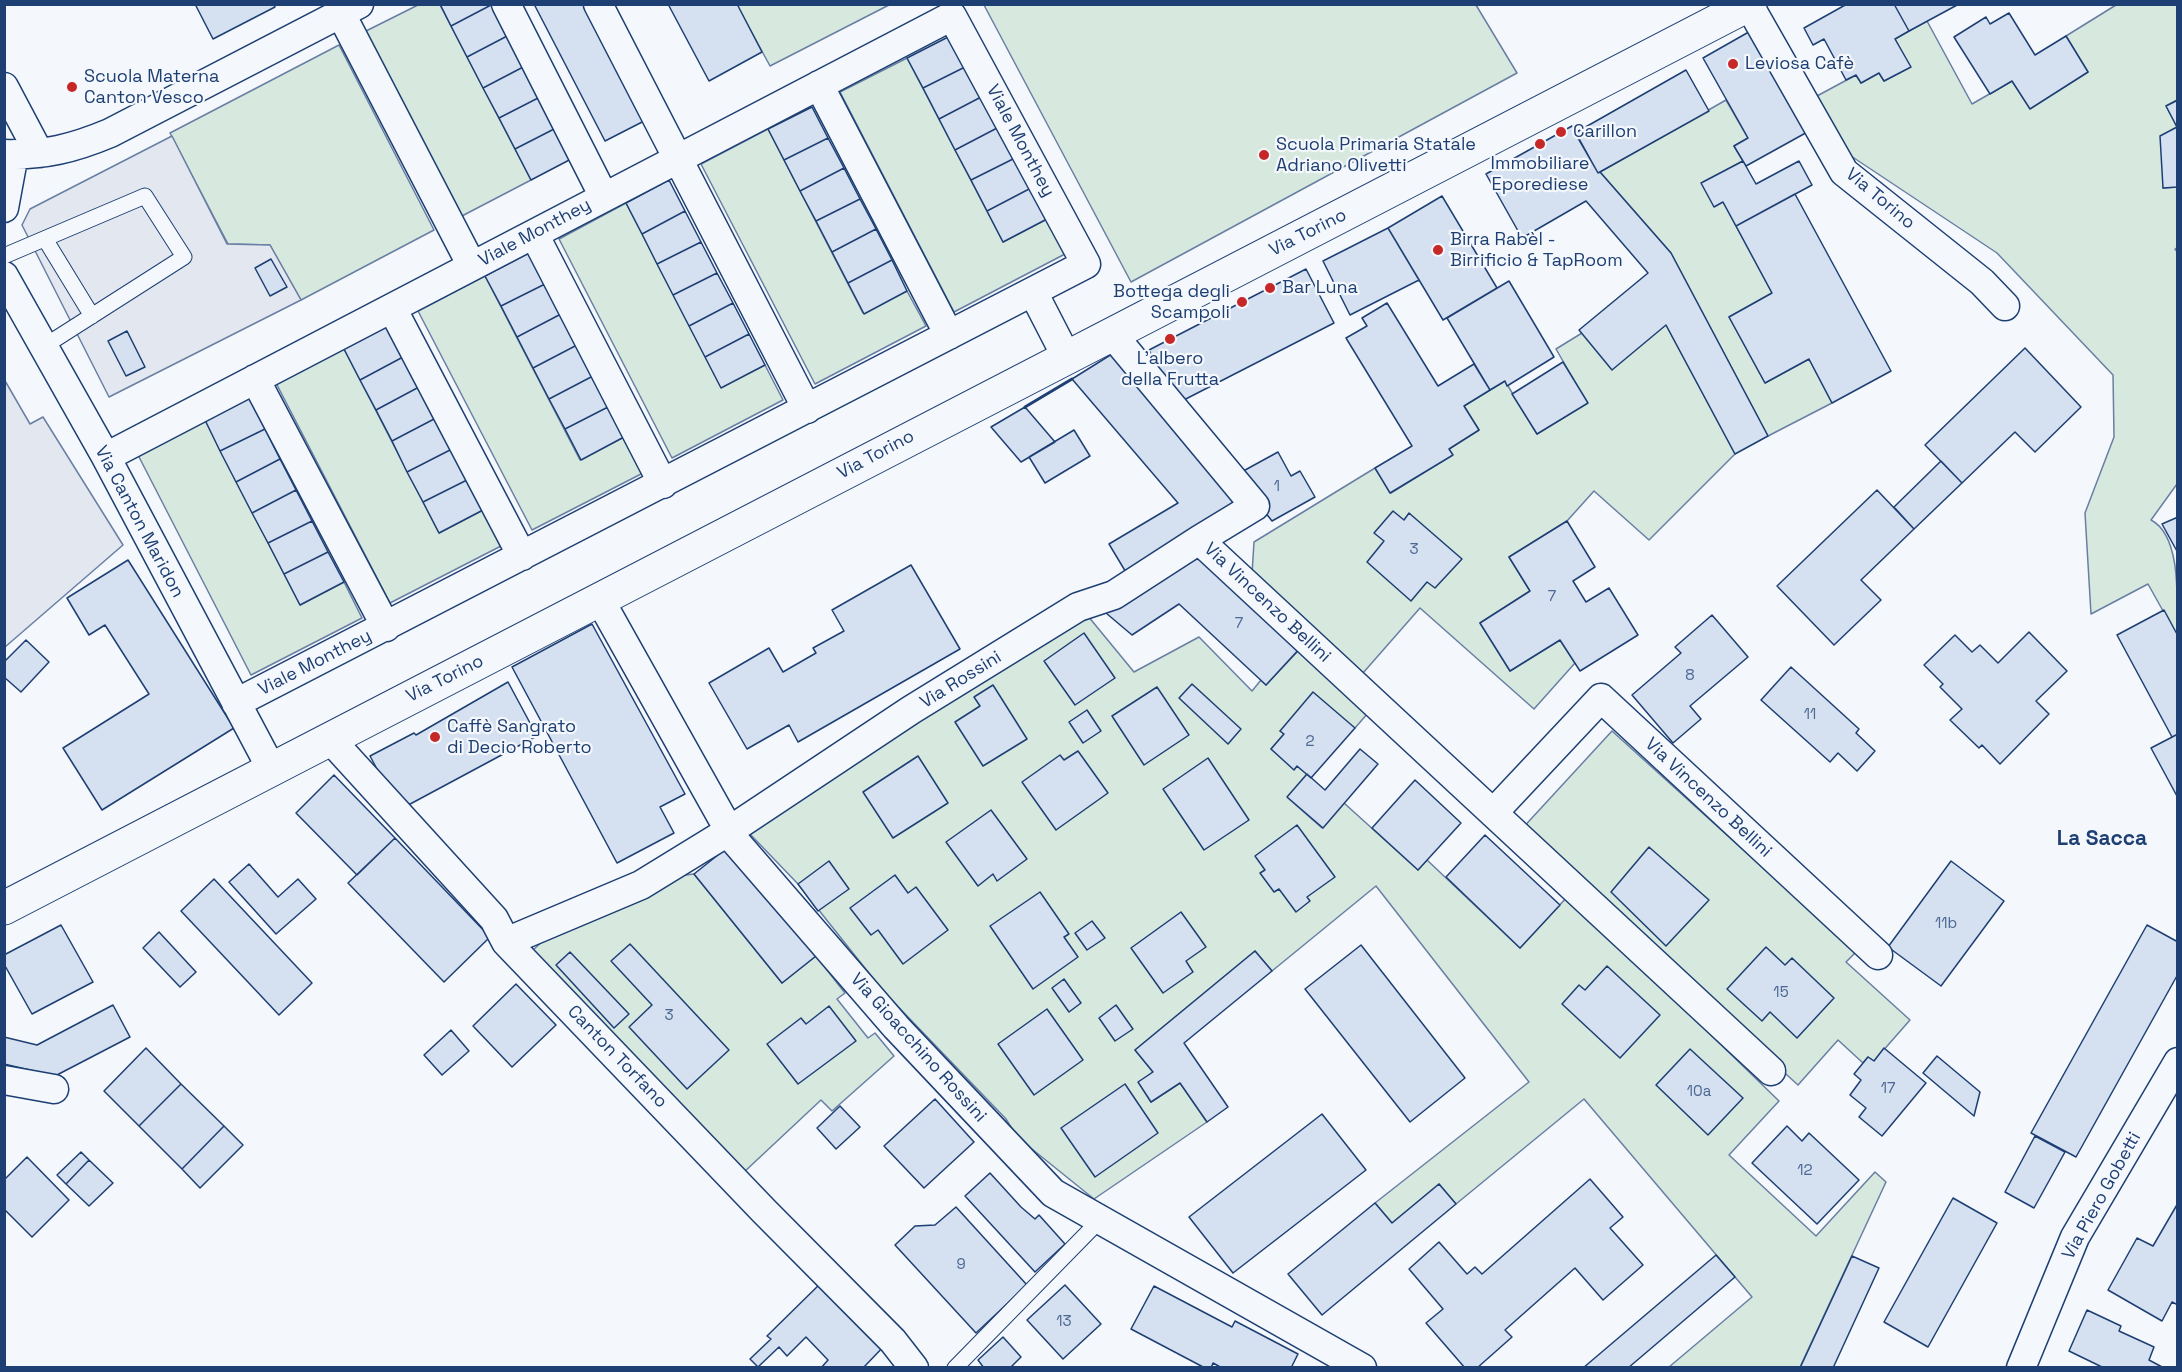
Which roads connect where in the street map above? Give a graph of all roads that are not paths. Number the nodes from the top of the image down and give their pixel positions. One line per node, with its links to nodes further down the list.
1 (506, 4): 9 (street)
2 (598, 4): 8 (street)
3 (1749, 5): 17 (street, Via Torino); 20 (street, Via Torino)
4 (350, 9): 7 (street); 14 (street)
5 (819, 85): 8 (street, Viale Monthey); 16 (street, Viale Monthey); 21 (street)
6 (4, 87): 7 (street)
7 (19, 153): 10 (street)
8 (677, 159): 9 (street, Viale Monthey); 25 (street)
9 (604, 197): 11 (street, Viale Monthey)
10 (4, 208)
11 (534, 234): 14 (street, Viale Monthey); 27 (street)
12 (45, 239): 13 (lane); 19 (lane); 19 (lane)
13 (4, 256)
14 (472, 266): 18 (street, Viale Monthey)
15 (4, 276): 22 (street, Via Canton Maridon)
16 (1033, 292): 21 (street, Viale Monthey); 23 (street)
17 (2005, 306)
18 (392, 308): 24 (street, Viale Monthey); 29 (street)
19 (92, 316): 22 (lane)
20 (1112, 334): 23 (street, Via Torino); 28 (street, Via Vincenzo Bellini)
21 (949, 335): 25 (street, Viale Monthey)
22 (43, 347): 26 (street, Via Canton Maridon)
23 (1067, 358): 30 (street, Via Torino)
24 (255, 379): 26 (street, Viale Monthey); 31 (street)
25 (807, 409): 27 (street, Viale Monthey)
26 (105, 457): 32 (street, Via Canton Maridon)
27 (663, 484): 29 (street, Viale Monthey)
28 (1199, 540): 35 (street, Via Vincenzo Bellini); 36 (street, Via Rossini)
29 (522, 556): 31 (street, Viale Monthey)
30 (600, 600): 33 (street, Via Torino); 36 (street, Via Gioacchino Rossini)
31 (386, 627): 32 (street, Viale Monthey)
32 (236, 703): 34 (street, Via Canton Maridon)
33 (330, 739): 34 (street, Via Torino); 38 (street, Canton Torfano)
34 (272, 770): 37 (street, Via Torino)
35 (1493, 813): 39 (street, Via Vincenzo Bellini); 41 (street, Via Vincenzo Bellini)
36 (729, 831): 38 (street, Via Rossini); 44 (street, Via Gioacchino Rossini)
37 (4, 908)
38 (506, 942): 45 (street, Canton Torfano)
39 (1878, 955)
40 (2178, 1062): 48 (street, Via Piero Gobetti)
41 (1771, 1071)
42 (4, 1080): 43 (street)
43 (54, 1089)
44 (1099, 1221): 46 (lane); 47 (street, Via Gioacchino Rossini)
45 (914, 1368)
46 (956, 1368)
47 (1362, 1368)
48 (2020, 1368)

